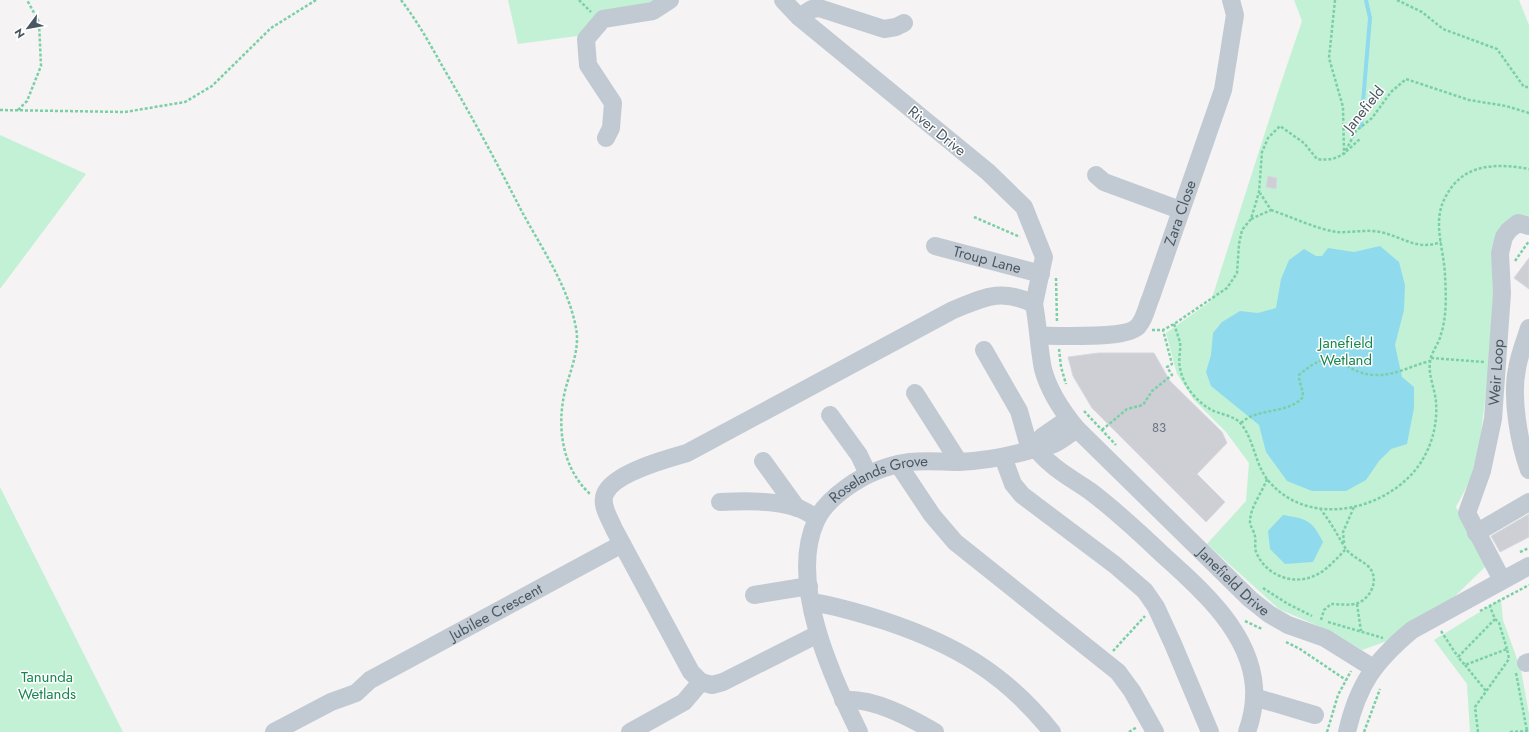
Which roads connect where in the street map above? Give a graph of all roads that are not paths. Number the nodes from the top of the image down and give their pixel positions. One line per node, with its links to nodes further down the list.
1 (670, 0): 6 (street)
2 (783, 0): 4 (street, River Drive)
3 (1231, 0): 8 (street, Zara Close)
4 (799, 17): 5 (street); 11 (street, River Drive)
5 (904, 23)
6 (606, 138)
7 (1096, 175): 8 (street)
8 (1180, 210): 13 (street, Zara Close)
9 (1529, 226): 29 (street, Weir Loop)
10 (934, 246): 11 (street, Troup Lane)
11 (1042, 285): 13 (street, Janefield Drive); 30 (street)
12 (1529, 328): 23 (street, Weir Loop)
13 (1040, 336): 17 (street, Janefield Drive)
14 (984, 350): 18 (street)
15 (915, 393): 21 (street)
16 (830, 415): 24 (street)
17 (1076, 419): 18 (street); 36 (street, Janefield Drive)
18 (1032, 449): 19 (street, Roselands Grove); 38 (street)
19 (1003, 457): 21 (street, Roselands Grove); 47 (street)
20 (762, 461): 27 (street)
21 (959, 462): 22 (street, Roselands Grove)
22 (898, 464): 24 (street, Roselands Grove); 46 (street)
23 (1529, 470)
24 (868, 474): 28 (street, Roselands Grove)
25 (720, 502): 27 (street)
26 (1529, 502): 29 (street)
27 (798, 508): 28 (street)
28 (818, 518): 33 (street, Roselands Grove)
29 (1476, 533): 32 (street, Weir Loop)
30 (618, 537): 37 (street); 42 (street, Jubilee Crescent)
31 (1529, 566): 32 (street)
32 (1502, 580): 36 (street)
33 (810, 594): 34 (street); 35 (street, Roselands Grove); 45 (street)
34 (754, 595)
35 (818, 634): 37 (street); 39 (street, Roselands Grove)
36 (1373, 668): 49 (street)
37 (701, 682): 41 (street)
38 (1254, 698): 40 (street); 48 (street)
39 (843, 700): 43 (street, Roselands Grove); 44 (street)
40 (1315, 715)
41 (641, 729)
42 (274, 732)
43 (859, 732)
44 (935, 732)
45 (1052, 732)
46 (1155, 732)
47 (1210, 732)
48 (1247, 732)
49 (1347, 732)

